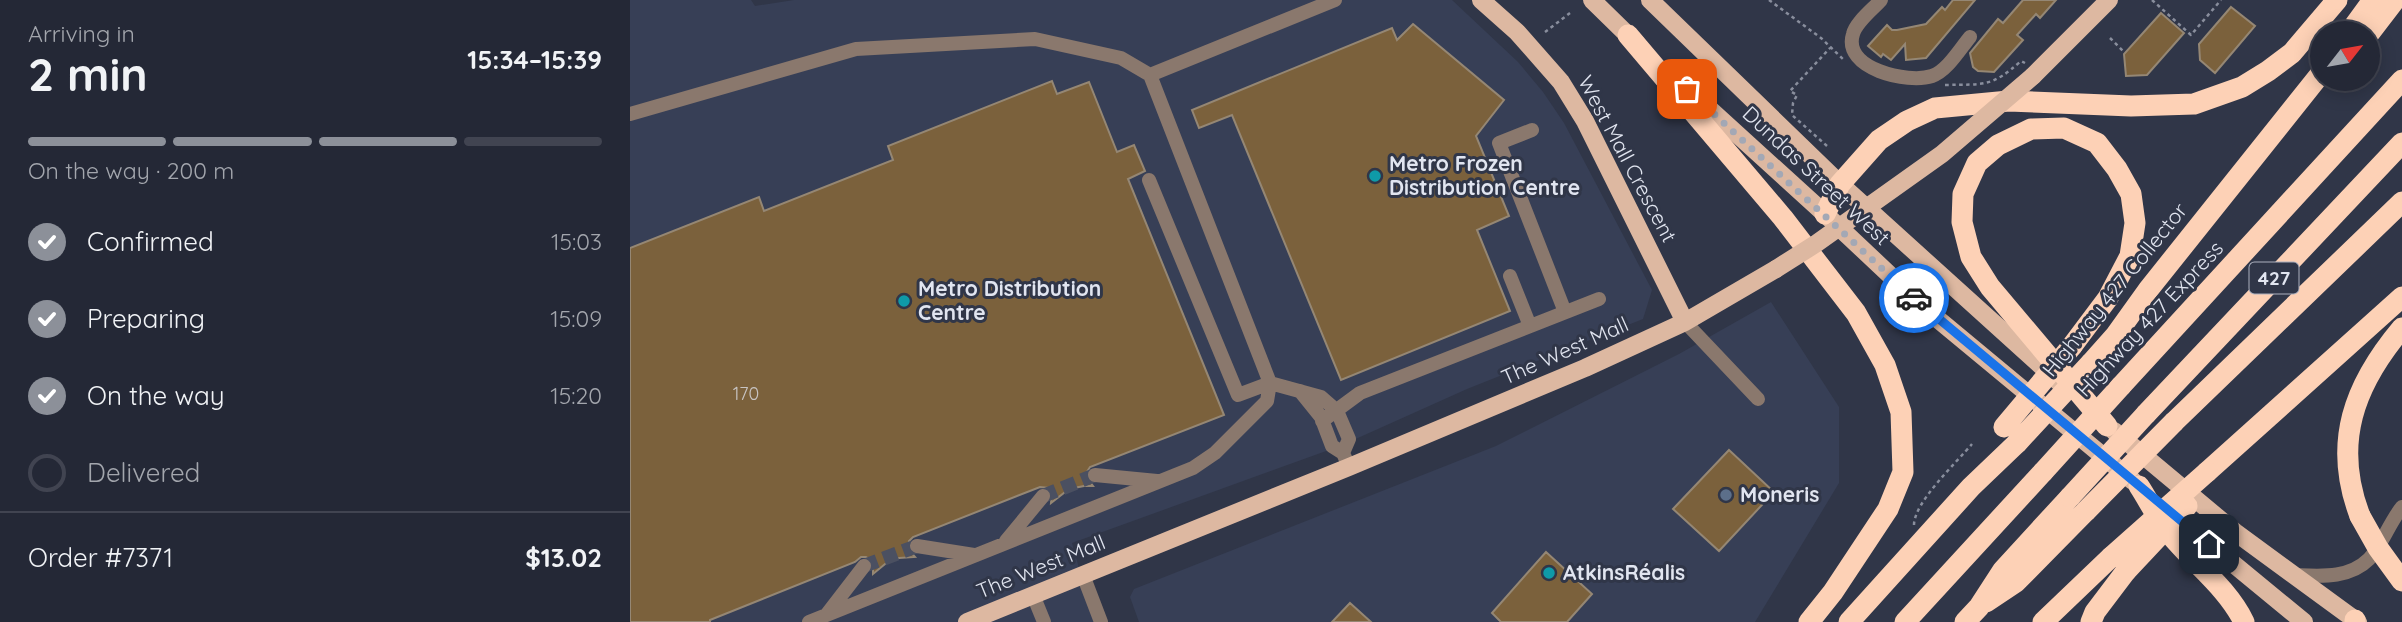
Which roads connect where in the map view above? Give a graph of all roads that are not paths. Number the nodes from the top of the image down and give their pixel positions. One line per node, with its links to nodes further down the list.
1 (1335, 0): 14 (street)
2 (1481, 0): 29 (main road, West Mall Crescent)
3 (1592, 0): 12 (main road, Dundas Street West)
4 (1650, 0): 22 (main road, Dundas Street West)
5 (1881, 0): 13 (street)
6 (2109, 0): 29 (main road, The West Mall, bridge)
7 (2337, 0): 22 (highway)
8 (2373, 0): 10 (highway)
9 (2395, 0): 11 (highway)
10 (2358, 21)
11 (2379, 21)
12 (1628, 35): 24 (main road, Dundas Street West); 63 (highway)
13 (1970, 37)
14 (1150, 75): 18 (street); 33 (street)
15 (2402, 80): 65 (highway, Highway 427 Express / 427, bridge)
16 (2310, 87): 32 (highway, Highway 427 Collector)
17 (2323, 91): 32 (highway)
18 (630, 114)
19 (1532, 130): 28 (street)
20 (2402, 143): 45 (highway, 427, bridge)
21 (1149, 180): 33 (street)
22 (1840, 184): 24 (highway); 38 (main road, Dundas Street West)
23 (2402, 202): 45 (highway, bridge)
24 (1825, 214): 43 (main road, Dundas Street West)
25 (1510, 276): 30 (street)
26 (2402, 297): 50 (highway, bridge)
27 (1599, 299): 28 (street)
28 (1565, 312): 30 (street)
29 (1685, 322): 35 (street); 40 (main road, The West Mall)
30 (1530, 326): 36 (street)
31 (2402, 328): 54 (highway, bridge)
32 (2115, 335): 39 (highway, Highway 427 Collector, bridge)
33 (1270, 383): 34 (street); 42 (street)
34 (1299, 390): 36 (street); 37 (street)
35 (1758, 399)
36 (1337, 411): 37 (street); 40 (street)
37 (1322, 421): 40 (street)
38 (2107, 426): 39 (highway, bridge); 53 (main road, Dundas Street West)
39 (2010, 435): 64 (highway, Highway 427 Collector)
40 (1346, 460): 52 (main road, The West Mall)
41 (1095, 475): 42 (street)
42 (1161, 482): 47 (street)
43 (2139, 486): 68 (highway); 69 (main road, Dundas Street West)
44 (1043, 496): 47 (street)
45 (2078, 504): 56 (highway, 427)
46 (2402, 507): 53 (street)
47 (1003, 544): 49 (street)
48 (917, 546): 49 (street)
49 (975, 555): 57 (street)
50 (2119, 564): 66 (highway); 67 (highway)
51 (864, 566): 57 (street)
52 (1083, 575): 55 (main road, The West Mall); 62 (street)
53 (2295, 575): 58 (main road, Dundas Street West)
54 (2402, 581)
55 (1033, 595): 60 (main road, The West Mall); 61 (street)
56 (1972, 614)
57 (826, 615): 59 (street)
58 (2356, 621)
59 (809, 622)
60 (967, 622)
61 (1044, 622)
62 (1101, 622)
63 (1809, 622)
64 (1849, 622)
65 (1905, 622)
66 (2043, 622)
67 (2091, 622)
68 (2244, 622)
69 (2304, 622)

